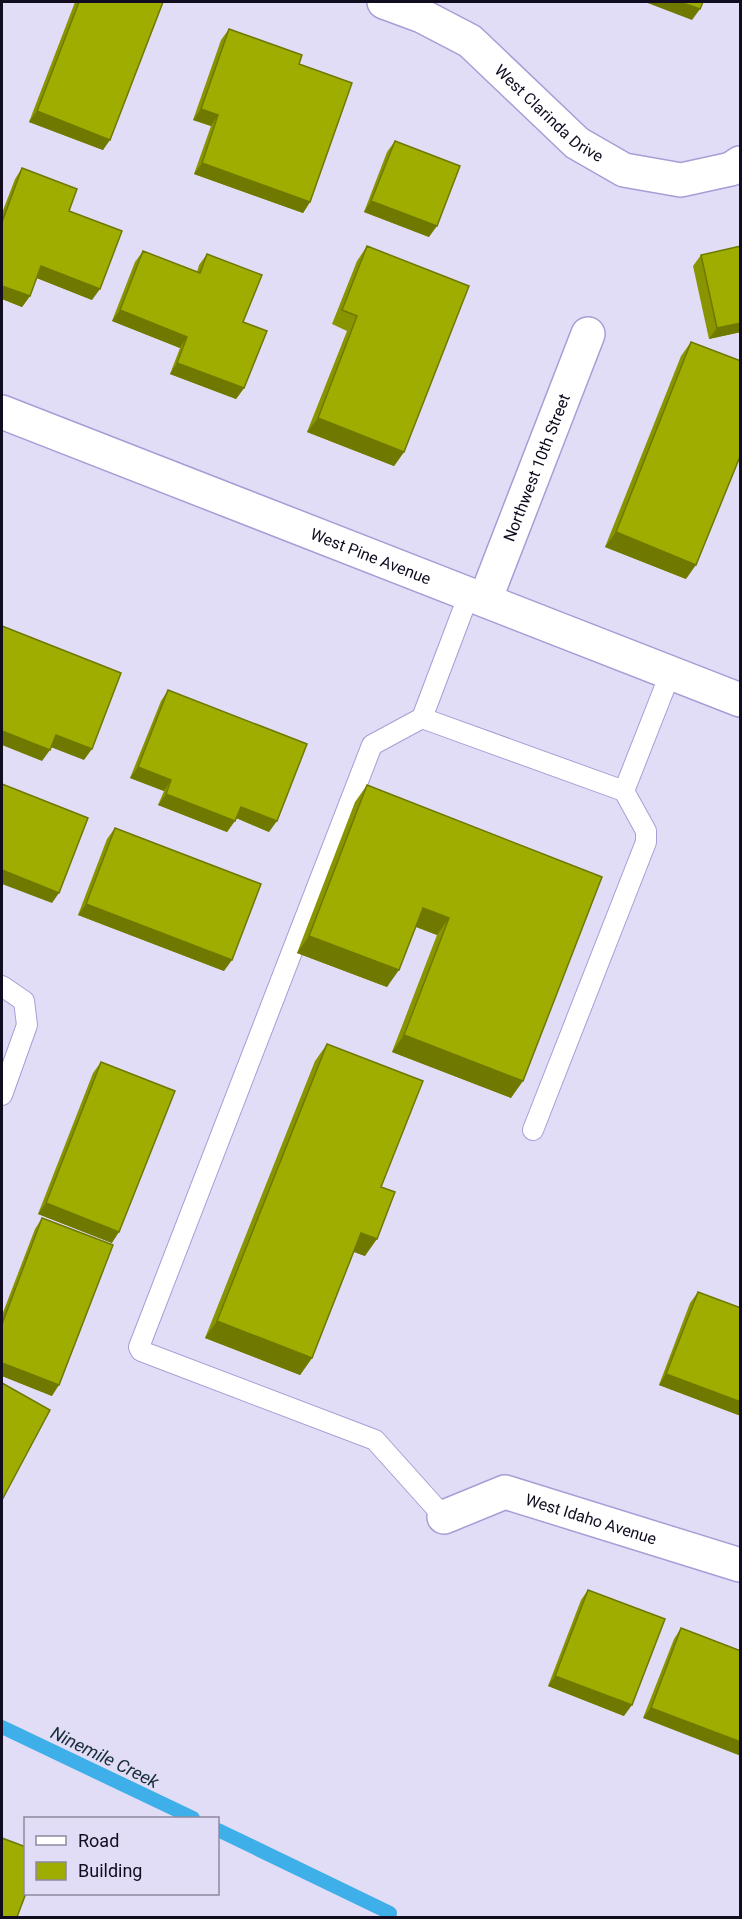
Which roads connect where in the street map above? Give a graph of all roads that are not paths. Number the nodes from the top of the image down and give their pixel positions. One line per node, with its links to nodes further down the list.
1 (384, 2): 2 (street, West Clarinda Drive)
2 (736, 166)
3 (588, 334): 5 (street, Northwest 10th Street)
4 (2, 412): 5 (street, West Pine Avenue)
5 (477, 597): 6 (street, West Pine Avenue); 8 (lane)
6 (670, 674): 7 (street, West Pine Avenue); 9 (lane)
7 (741, 700)
8 (422, 718): 9 (lane); 13 (lane)
9 (624, 791): 12 (lane)
10 (2, 986): 11 (lane)
11 (2, 1095)
12 (533, 1130)
13 (444, 1517): 14 (street, West Idaho Avenue)
14 (741, 1565)

